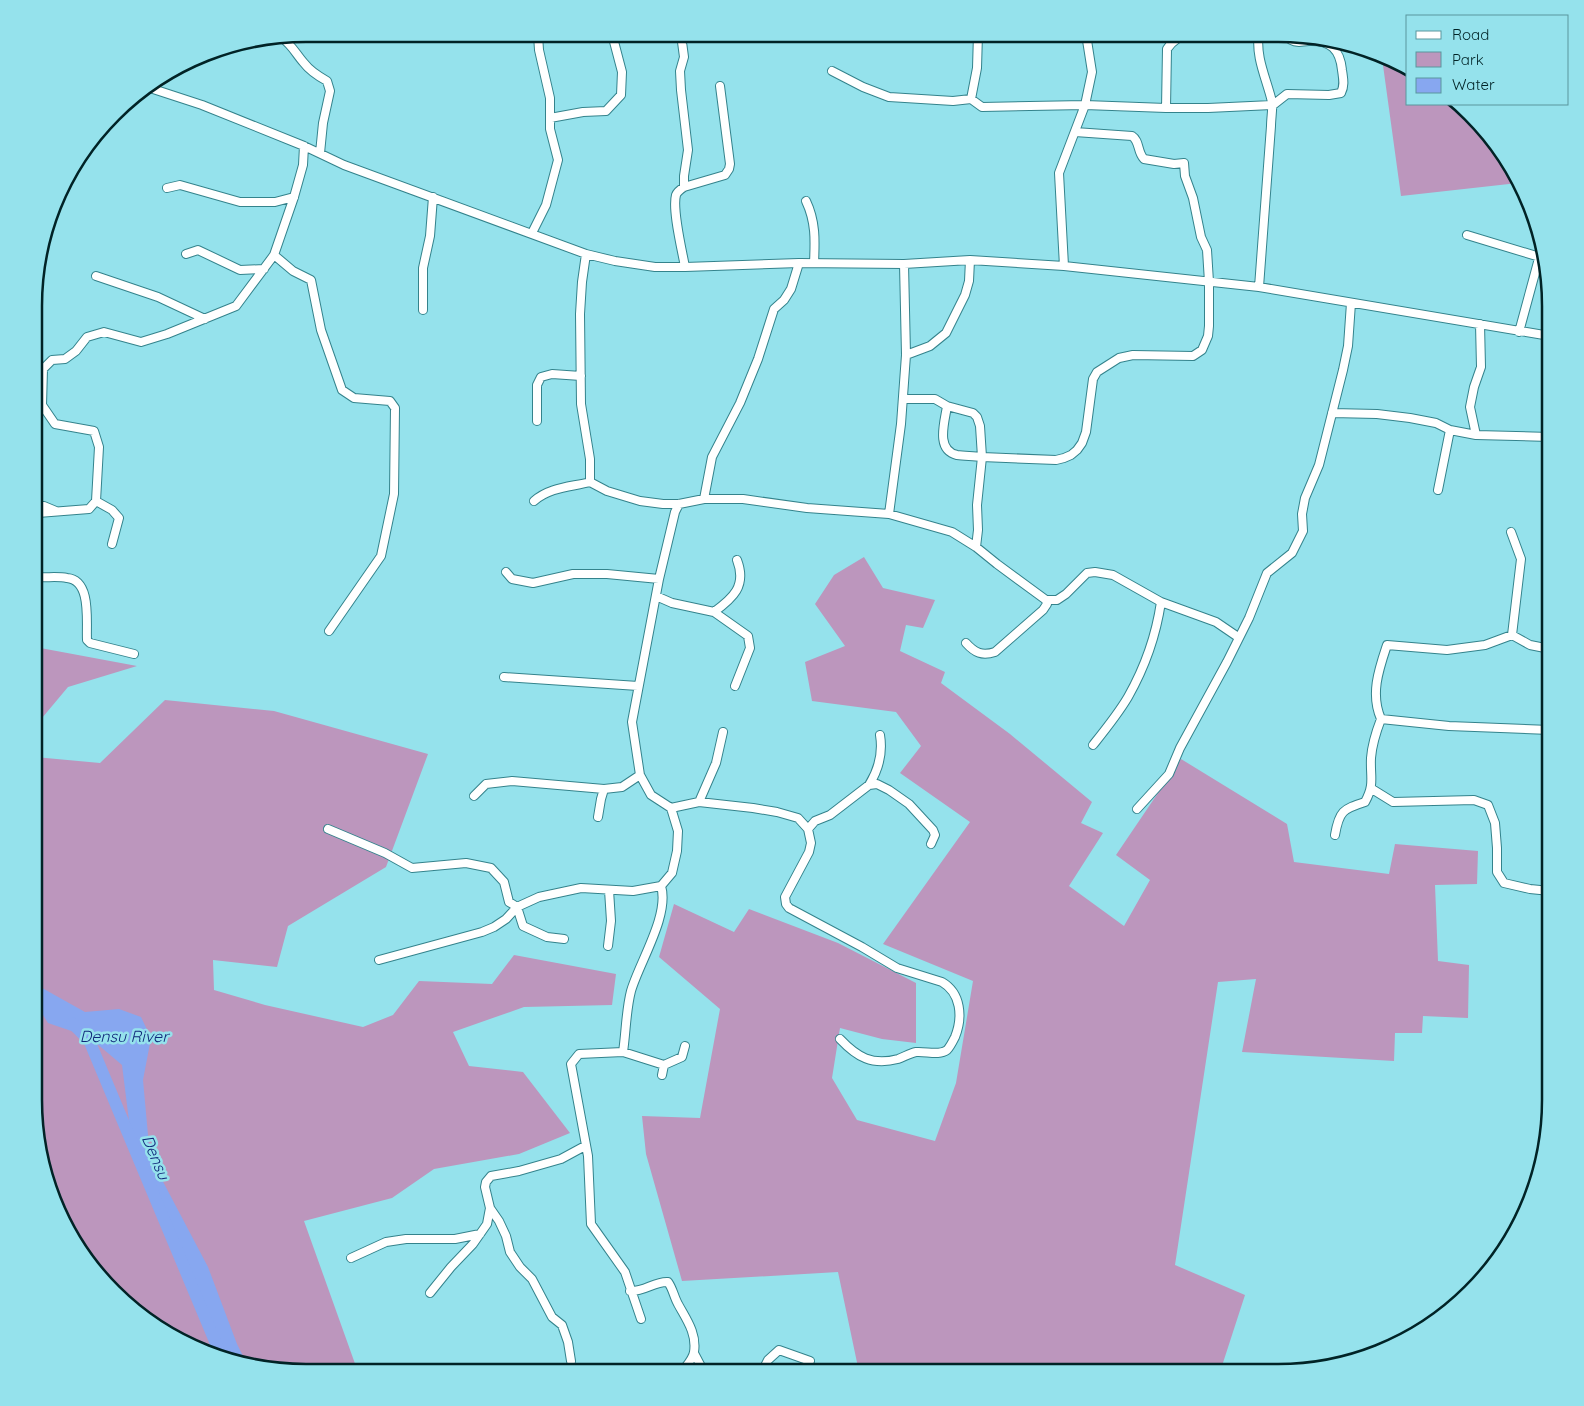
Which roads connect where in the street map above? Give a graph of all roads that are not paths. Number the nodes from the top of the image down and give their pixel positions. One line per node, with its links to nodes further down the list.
1 (538, 42): 17 (street)
2 (614, 42): 17 (street)
3 (682, 42): 21 (street)
4 (978, 42): 13 (street)
5 (1087, 42): 14 (street)
6 (1172, 42): 16 (street)
7 (1257, 42): 15 (street)
8 (290, 43): 20 (street)
9 (1336, 50): 15 (street)
10 (832, 71): 13 (street)
11 (720, 86): 21 (street)
12 (156, 90): 19 (street)
13 (971, 99): 14 (street)
14 (1085, 105): 16 (street); 18 (street)
15 (1273, 105): 16 (street); 42 (street)
16 (1166, 108)
17 (550, 118): 26 (street)
18 (1075, 132): 36 (street); 41 (street)
19 (304, 146): 20 (street); 23 (street)
20 (320, 153): 24 (street)
21 (684, 187): 38 (street)
22 (167, 188): 23 (street)
23 (294, 197): 29 (street)
24 (433, 197): 26 (street); 44 (street)
25 (806, 201): 34 (street)
26 (532, 233): 30 (street)
27 (1466, 235): 31 (street)
28 (186, 254): 39 (street)
29 (274, 254): 39 (street); 80 (street)
30 (586, 254): 38 (street); 50 (street)
31 (1536, 255)
32 (970, 260): 35 (street); 36 (street); 49 (street)
33 (799, 263): 34 (street); 38 (street); 61 (street)
34 (814, 263): 35 (street)
35 (904, 264): 49 (street)
36 (1064, 266): 41 (street)
37 (1538, 266): 47 (street)
38 (685, 267)
39 (264, 269): 45 (street)
40 (96, 276): 45 (street)
41 (1209, 282): 42 (street); 58 (street)
42 (1259, 287): 43 (street)
43 (1351, 303): 46 (street); 53 (street)
44 (423, 310)
45 (205, 319): 63 (street)
46 (1480, 324): 47 (street); 56 (street)
47 (1519, 332): 48 (street)
48 (1542, 335)
49 (906, 355): 51 (street)
50 (581, 376): 54 (street); 59 (street)
51 (903, 399): 52 (street); 68 (street)
52 (947, 406): 58 (street); 58 (street)
53 (1332, 413): 55 (street); 82 (street)
54 (537, 420)
55 (1450, 430): 56 (street); 60 (street)
56 (1476, 435): 57 (street)
57 (1542, 437)
58 (981, 457): 71 (street)
59 (590, 482): 62 (street); 64 (street)
60 (1438, 490)
61 (704, 499): 64 (street); 68 (street)
62 (534, 500)
63 (96, 501): 66 (street); 70 (street)
64 (679, 504): 75 (street)
65 (42, 506): 66 (street)
66 (58, 512): 67 (street)
67 (42, 513)
68 (889, 514): 71 (street)
69 (1511, 532): 81 (street)
70 (112, 544)
71 (976, 546): 77 (street)
72 (737, 560): 79 (street)
73 (506, 572): 75 (street)
74 (42, 577): 85 (street)
75 (659, 579): 76 (street)
76 (656, 596): 79 (street); 87 (street)
77 (1046, 600): 78 (street); 83 (street)
78 (1161, 602): 82 (street); 93 (street)
79 (714, 612): 88 (street)
80 (329, 631)
81 (1512, 635): 84 (street); 89 (street)
82 (1238, 637): 101 (street)
83 (966, 643)
84 (1542, 647)
85 (134, 654)
86 (504, 677): 87 (street)
87 (638, 686): 94 (street)
88 (735, 686)
89 (1381, 719): 90 (street); 97 (street)
90 (1542, 730)
91 (724, 732): 99 (street)
92 (880, 735): 95 (street)
93 (1094, 745)
94 (640, 775): 96 (street); 100 (street)
95 (869, 785): 104 (street); 106 (street)
96 (604, 789): 98 (street); 102 (street)
97 (1372, 789): 105 (street); 109 (street)
98 (474, 796)
99 (699, 802): 100 (street); 104 (street)
100 (671, 808): 107 (street)
101 (1137, 809)
102 (598, 817)
103 (328, 829): 110 (street)
104 (808, 829): 114 (street)
105 (1335, 835)
106 (931, 844)
107 (662, 886): 108 (street); 116 (street)
108 (609, 890): 110 (street); 112 (street)
109 (1542, 890)
110 (518, 907): 111 (street); 113 (street)
111 (564, 939)
112 (608, 946)
113 (379, 960)
114 (840, 1038)
115 (685, 1046): 117 (street)
116 (623, 1052): 117 (street); 119 (street)
117 (664, 1065): 118 (street)
118 (662, 1076)
119 (585, 1146): 120 (street); 123 (street)
120 (490, 1208): 121 (street); 127 (street)
121 (480, 1234): 122 (street); 124 (street)
122 (351, 1258)
123 (630, 1291): 125 (street); 126 (street)
124 (430, 1293)
125 (641, 1319)
126 (694, 1353): 129 (street); 130 (street)
127 (571, 1361)
128 (810, 1361): 131 (street)
129 (687, 1364)
130 (700, 1364)
131 (766, 1364)

